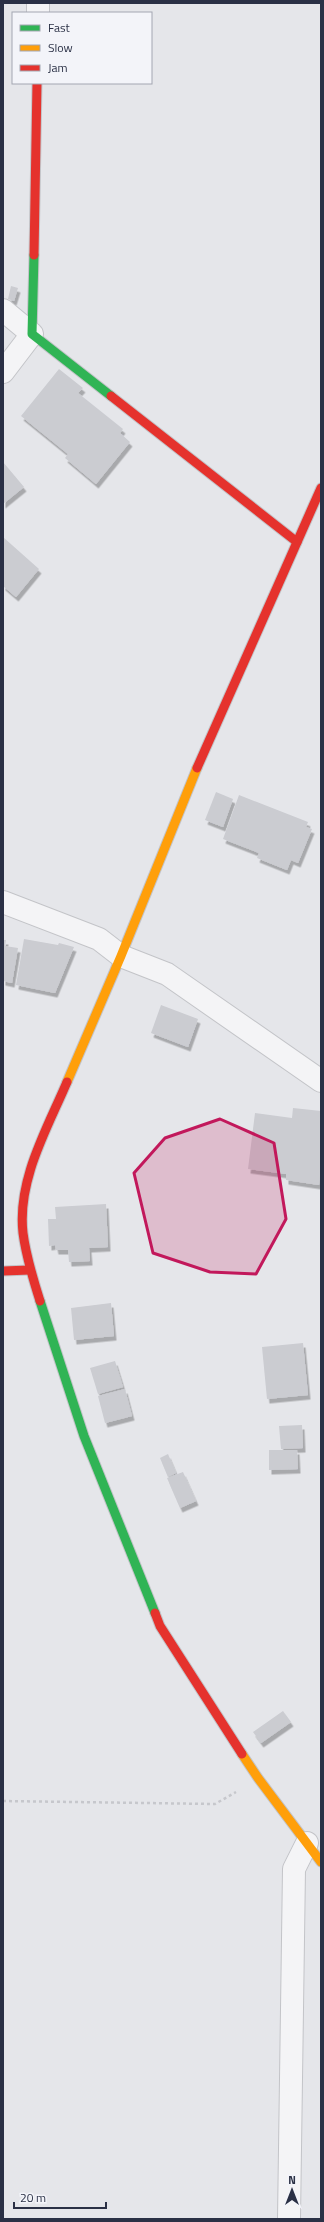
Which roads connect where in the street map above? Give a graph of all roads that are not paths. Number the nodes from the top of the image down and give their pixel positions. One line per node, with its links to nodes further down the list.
1 (37, 84): 3 (street)
2 (3, 310): 3 (street)
3 (32, 334): 4 (street); 6 (street)
4 (3, 372)
5 (321, 488): 6 (street)
6 (297, 542): 8 (street)
7 (3, 902): 8 (street)
8 (120, 956): 9 (street); 10 (street)
9 (321, 1081)
10 (30, 1270): 11 (street); 12 (street)
11 (3, 1271)
12 (307, 1843): 13 (street); 14 (street)
13 (321, 1862)
14 (289, 2219)

